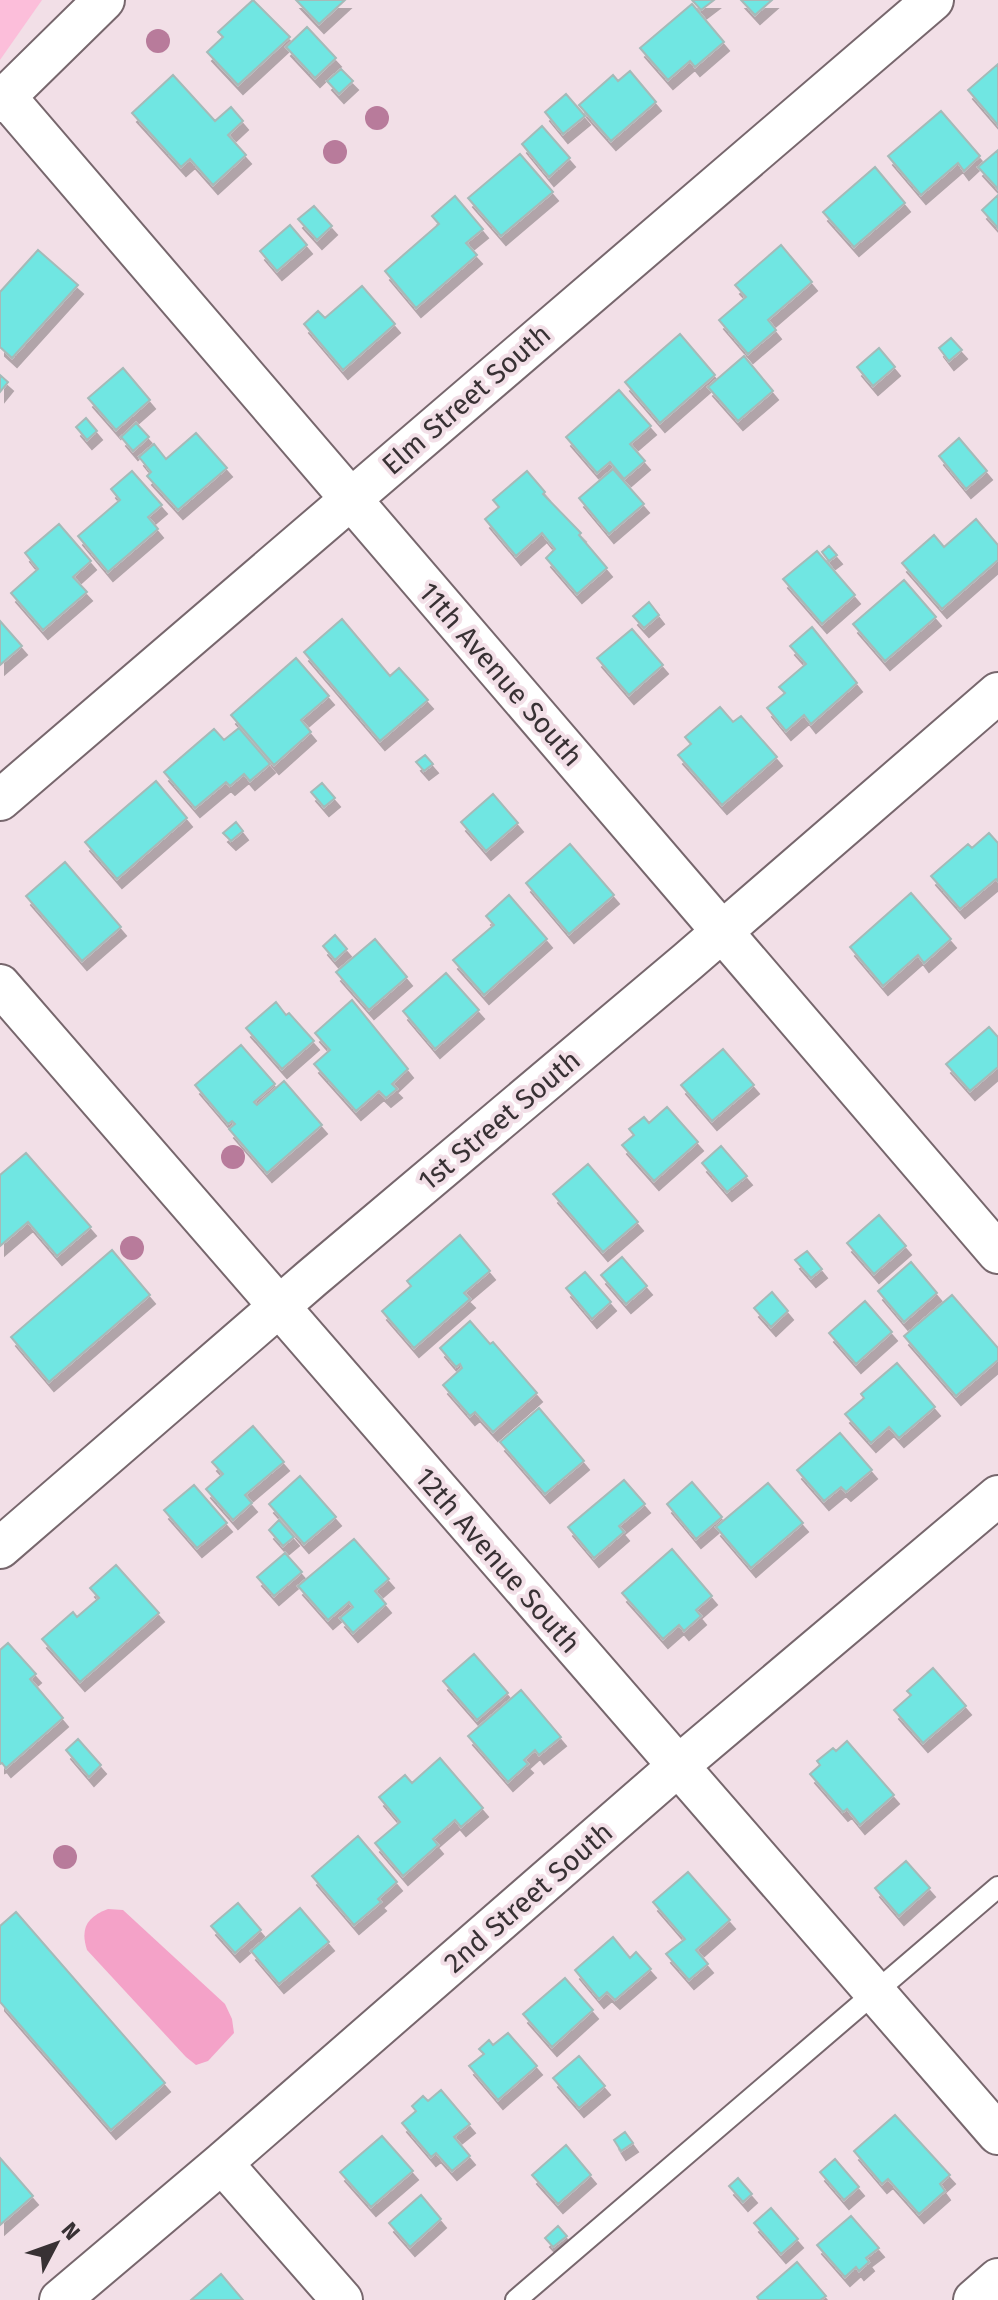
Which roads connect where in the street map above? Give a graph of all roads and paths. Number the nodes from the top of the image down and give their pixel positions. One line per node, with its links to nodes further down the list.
1 (104, 0): 3 (street)
2 (933, 0): 4 (street, Elm Street South)
3 (2, 98): 4 (street, 11th Avenue South)
4 (350, 498): 6 (street, Elm Street South); 7 (street, 11th Avenue South)
5 (998, 693): 7 (street, 1st Street South)
6 (0, 800)
7 (722, 932): 9 (street, 11th Avenue South); 10 (street, 1st Street South)
8 (0, 985): 10 (street, 12th Avenue South)
9 (998, 1253)
10 (279, 1307): 12 (street, 1st Street South); 13 (street, 12th Avenue South)
11 (998, 1496): 13 (street, 2nd Street South)
12 (0, 1548)
13 (678, 1766): 15 (street, 12th Avenue South); 17 (street, 2nd Street South)
14 (998, 1887): 15 (lane)
15 (874, 1991): 16 (street, 12th Avenue South); 21 (lane)
16 (998, 2134)
17 (222, 2163): 19 (street, 2nd Street South); 20 (street)
18 (998, 2279): 22 (street)
19 (60, 2300)
20 (342, 2300)
21 (516, 2300)
22 (974, 2300)

